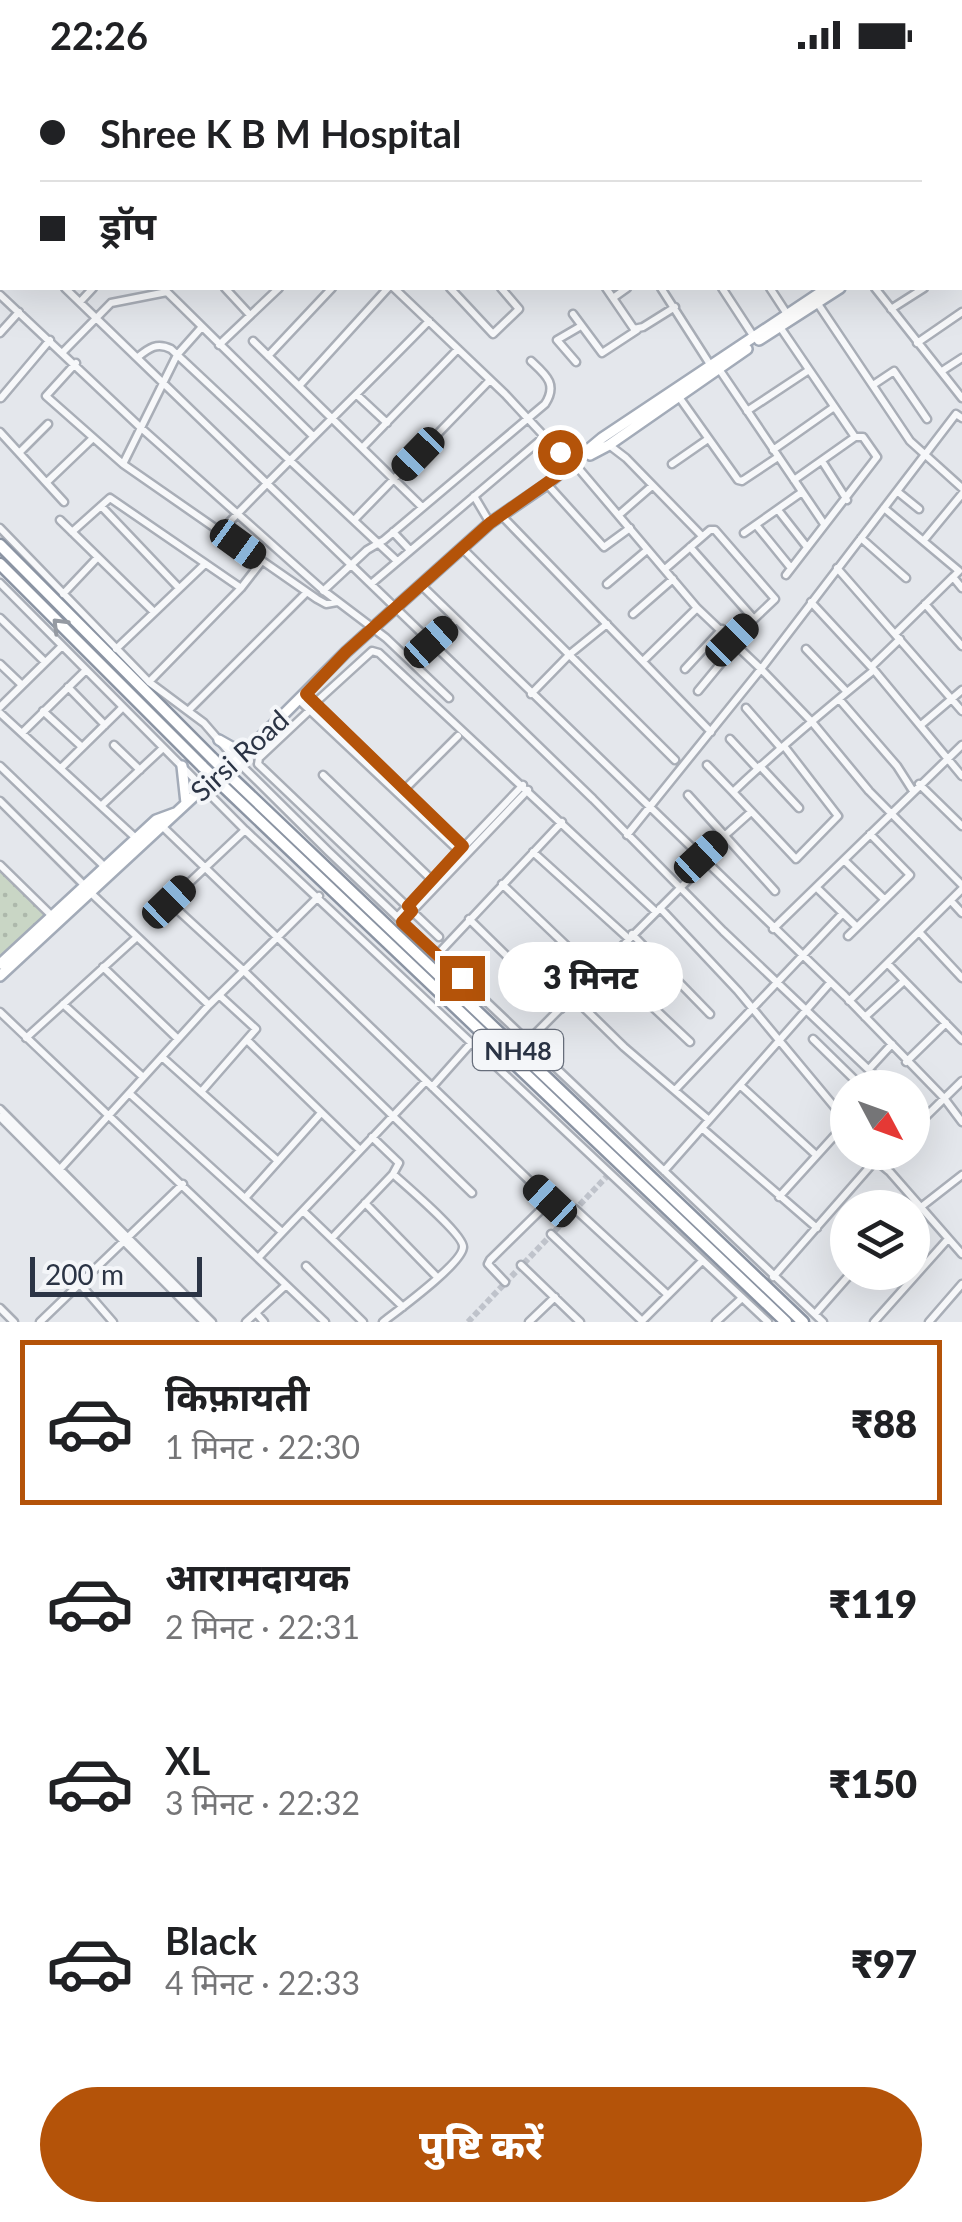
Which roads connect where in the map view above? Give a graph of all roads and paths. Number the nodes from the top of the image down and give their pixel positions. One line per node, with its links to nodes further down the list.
1 (67, 290): 23 (street)
2 (91, 290): 23 (street)
3 (168, 290): 31 (street); 35 (street)
4 (226, 290): 30 (street)
5 (277, 290): 30 (street)
6 (330, 290): 46 (street)
7 (389, 290): 57 (street)
8 (393, 290): 32 (street)
9 (452, 290): 10 (street)
10 (502, 290)
11 (607, 290): 21 (street)
12 (624, 290): 21 (street)
13 (662, 290): 24 (street)
14 (723, 290): 38 (street)
15 (771, 290): 29 (street)
16 (826, 290): 22 (main road, Sirsi Road)
17 (836, 290): 22 (main road, Sirsi Road)
18 (875, 290): 25 (street)
19 (921, 290): 25 (street)
20 (0, 295): 26 (street)
21 (613, 298): 36 (street)
22 (814, 300): 29 (main road, Sirsi Road); 34 (main road, Sirsi Road); 58 (street)
23 (80, 302): 31 (street)
24 (675, 307): 36 (street); 52 (street)
25 (890, 310): 41 (street)
26 (19, 312): 37 (street); 39 (street)
27 (962, 312): 41 (street)
28 (573, 314): 33 (street)
29 (787, 314): 38 (main road, Sirsi Road)
30 (250, 315): 42 (street)
31 (97, 318): 44 (street); 47 (street)
32 (429, 320): 43 (street); 59 (street)
33 (582, 326): 36 (street); 50 (street)
34 (780, 326): 52 (main road, Sirsi Road); 53 (street)
35 (201, 328): 42 (street); 45 (street)
36 (638, 330)
37 (0, 333)
38 (754, 337): 52 (main road, Sirsi Road)
39 (50, 340): 44 (street); 60 (street)
40 (253, 341): 46 (street)
41 (916, 344): 54 (street)
42 (219, 345): 73 (street)
43 (458, 349): 55 (street); 69 (street)
44 (63, 352): 51 (street)
45 (177, 355): 47 (street); 56 (street); 83 (street)
46 (268, 356): 57 (street)
47 (138, 357): 56 (street)
48 (962, 358): 54 (street)
49 (531, 361): 65 (street)
50 (576, 362)
51 (76, 364): 71 (street); 76 (street)
52 (715, 366): 61 (main road, Sirsi Road); 64 (street); 86 (main road, Sirsi Road)
53 (809, 370): 63 (street); 64 (street)
54 (942, 371): 62 (street)
55 (490, 380): 65 (street); 88 (street)
56 (162, 382): 71 (street); 91 (street)
57 (298, 386): 67 (street)
58 (874, 386): 68 (street); 82 (street)
59 (357, 395): 67 (street); 69 (street)
60 (1, 398)
61 (679, 398): 77 (street); 78 (main road, Sirsi Road)
62 (962, 398)
63 (834, 406): 75 (street); 81 (street)
64 (747, 411): 81 (street)
65 (527, 417): 74 (street); 101 (street)
66 (962, 418): 82 (street)
67 (333, 419): 73 (street); 79 (street)
68 (927, 419)
69 (386, 423): 79 (street)
70 (48, 424): 80 (street)
71 (140, 427): 85 (street); 105 (street)
72 (0, 432): 80 (street)
73 (313, 436): 83 (street)
74 (544, 437): 86 (street); 97 (street)
75 (855, 437): 84 (street); 98 (street)
76 (93, 438): 85 (street); 90 (street)
77 (708, 440): 81 (street); 87 (street)
78 (609, 445): 86 (main road, Sirsi Road); 93 (street)
79 (362, 448): 88 (street)
80 (19, 453): 90 (street)
81 (776, 453): 89 (street)
82 (925, 458): 94 (street); 96 (street)
83 (289, 459): 91 (street); 109 (street)
84 (822, 460): 89 (street); 98 (street)
85 (122, 464): 116 (street)
86 (572, 464): 92 (main road, Sirsi Road); 106 (street)
87 (672, 464)
88 (394, 479): 101 (street); 109 (street)
89 (794, 480): 95 (street)
90 (47, 482): 99 (street)
91 (267, 483): 105 (street); 134 (street)
92 (547, 484): 107 (main road, Sirsi Road); 114 (street)
93 (652, 486): 106 (street); 119 (street)
94 (962, 491): 121 (street)
95 (802, 492): 104 (street); 111 (street)
96 (898, 492): 102 (street); 103 (street)
97 (474, 496): 110 (street); 127 (street)
98 (847, 500): 111 (street)
99 (64, 502)
100 (101, 506): 115 (street); 133 (street); 144 (street)
101 (422, 506): 117 (street)
102 (884, 508): 120 (street); 121 (street)
103 (919, 509)
104 (778, 510): 112 (street); 125 (street)
105 (239, 513): 116 (street); 147 (street)
106 (620, 514): 114 (street)
107 (501, 515): 110 (main road, Sirsi Road); 161 (street)
108 (60, 520): 115 (street)
109 (354, 520): 122 (street)
110 (490, 523): 126 (main road, Sirsi Road)
111 (824, 524): 125 (street)
112 (756, 525): 118 (street); 125 (street)
113 (0, 528): 149 (street)
114 (630, 528): 128 (street)
115 (72, 532): 129 (street)
116 (221, 532): 131 (street)
117 (393, 532): 122 (street); 127 (street)
118 (744, 533)
119 (702, 536): 124 (street); 159 (street)
120 (861, 538): 135 (street); 139 (street)
121 (924, 540): 137 (street)
122 (379, 543): 130 (street); 134 (street)
123 (0, 546): 222 (highway, NH48, bridge)
124 (690, 547): 136 (street); 159 (street)
125 (807, 547)
126 (462, 548): 143 (main road, Sirsi Road); 171 (street)
127 (409, 549): 130 (street)
128 (647, 550): 136 (street); 141 (street)
129 (98, 557): 149 (street); 156 (street)
130 (396, 560): 140 (street)
131 (262, 561): 145 (street); 148 (street)
132 (0, 564): 222 (highway, NH48, one-way to 132, bridge)
133 (205, 564): 144 (street); 145 (street)
134 (352, 565): 140 (street); 147 (street)
135 (837, 568): 152 (street); 164 (street)
136 (664, 569): 138 (street)
137 (958, 572): 146 (street); 153 (street)
138 (673, 578): 155 (street); 157 (street)
139 (906, 578)
140 (370, 584): 154 (street)
141 (607, 584)
142 (1, 585): 168 (street)
143 (421, 585): 154 (main road, Sirsi Road); 160 (street)
144 (179, 588): 156 (street)
145 (241, 588): 179 (street)
146 (962, 588)
147 (324, 590): 150 (street); 151 (street)
148 (307, 592): 150 (street); 194 (street)
149 (63, 594): 169 (street)
150 (317, 599): 151 (street)
151 (337, 602): 162 (street)
152 (810, 602): 175 (street); 176 (street)
153 (925, 604): 164 (street); 167 (street)
154 (396, 608): 162 (main road, Sirsi Road); 165 (street)
155 (696, 608): 163 (street); 172 (street)
156 (154, 612): 169 (street)
157 (633, 614)
158 (0, 618): 173 (street)
159 (754, 619): 166 (street)
160 (456, 620): 165 (street); 185 (street)
161 (607, 624): 171 (street); 172 (street)
162 (373, 628): 187 (main road, Sirsi Road); 188 (street)
163 (722, 629): 166 (street); 177 (street)
164 (897, 637): 175 (street); 190 (street)
165 (431, 642): 242 (street)
166 (734, 643): 176 (street); 183 (street)
167 (962, 646)
168 (62, 647): 173 (street); 178 (street)
169 (116, 648): 179 (street)
170 (806, 649): 184 (street)
171 (570, 654): 185 (street); 212 (street)
172 (643, 660): 201 (street)
173 (44, 662): 180 (street)
174 (0, 664): 180 (street)
175 (873, 668): 184 (street); 199 (street)
176 (761, 669): 186 (street); 197 (street)
177 (685, 670)
178 (85, 671): 181 (street); 192 (street)
179 (149, 682): 194 (street)
180 (22, 685): 196 (street)
181 (68, 687): 193 (street); 198 (street)
182 (962, 690): 190 (street)
183 (698, 691)
184 (846, 692): 189 (street)
185 (532, 694): 232 (street)
186 (740, 696): 201 (street); 209 (street)
187 (303, 698): 191 (street); 206 (main road, Sirsi Road)
188 (449, 698)
189 (839, 699): 197 (street); 225 (street)
190 (952, 699): 195 (street); 199 (street)
191 (313, 707): 224 (street); 226 (street); 245 (street); 263 (street)
192 (122, 708): 198 (street); 210 (street)
193 (43, 711): 200 (street); 208 (street)
194 (188, 711): 203 (street)
195 (962, 711)
196 (1, 715): 200 (street)
197 (812, 722): 209 (street); 235 (street)
198 (105, 724): 208 (street)
199 (921, 726): 211 (street)
200 (22, 732): 217 (street)
201 (711, 732): 232 (street)
202 (458, 736): 226 (street)
203 (219, 740): 206 (main road); 213 (street)
204 (730, 740): 218 (street)
205 (114, 744): 219 (street)
206 (253, 745): 213 (main road, Sirsi Road)
207 (962, 745): 211 (street)
208 (82, 747): 217 (street)
209 (782, 747): 218 (street); 234 (street)
210 (163, 748): 216 (street); 219 (street)
211 (947, 758): 221 (street); 225 (street)
212 (675, 760)
213 (237, 761): 223 (main road, Sirsi Road); 269 (street)
214 (707, 765): 227 (street)
215 (0, 766): 250 (street)
216 (182, 766): 223 (street); 230 (main road)
217 (62, 767): 231 (street)
218 (758, 767): 227 (street); 233 (street)
219 (140, 770): 231 (street)
220 (324, 775): 252 (street)
221 (962, 776)
222 (229, 783): 401 (highway, NH48); 402 (highway, NH48)
223 (204, 787): 230 (main road, Sirsi Road); 240 (street)
224 (525, 788): 237 (street); 245 (street); 263 (street)
225 (916, 788): 235 (street); 238 (street)
226 (404, 790): 245 (street)
227 (733, 792): 234 (street)
228 (688, 795): 243 (street)
229 (0, 801): 256 (street)
230 (186, 804): 236 (main road, Sirsi Road)
231 (102, 805): 244 (street)
232 (650, 808): 242 (street); 247 (street)
233 (799, 808)
234 (751, 812): 243 (street)
235 (890, 812): 241 (street); 255 (street)
236 (176, 813): 239 (main road, Sirsi Road); 244 (main road, Sirsi Road)
237 (562, 822): 246 (street); 264 (street)
238 (962, 826)
239 (163, 827): 244 (main road, Sirsi Road); 251 (street)
240 (246, 830): 251 (street); 259 (street)
241 (870, 834): 248 (street); 260 (street)
242 (627, 835): 257 (street)
243 (724, 836): 247 (street); 258 (street)
244 (140, 842): 250 (main road, Sirsi Road); 256 (main road, Sirsi Road)
245 (461, 848): 252 (street)
246 (532, 852): 253 (street); 274 (street)
247 (704, 859): 257 (street); 272 (street)
248 (844, 860): 254 (street); 260 (street)
249 (0, 866): 267 (street)
250 (105, 867): 256 (main road, Sirsi Road)
251 (205, 868): 262 (street); 278 (street)
252 (432, 880): 263 (street)
253 (502, 884): 270 (street); 286 (street)
254 (816, 887): 265 (street); 272 (street)
255 (962, 887): 261 (street)
256 (88, 889): 267 (main road, Sirsi Road); 276 (street); 287 (main road, Sirsi Road)
257 (680, 889): 264 (street); 290 (street)
258 (775, 891)
259 (319, 896): 278 (street); 312 (street)
260 (884, 899): 271 (street)
261 (950, 901): 266 (street); 273 (street)
262 (169, 902): 268 (street); 285 (street)
263 (410, 908): 269 (street); 277 (street)
264 (658, 910): 274 (street); 297 (street)
265 (842, 914): 271 (street); 280 (street)
266 (962, 914)
267 (52, 916): 282 (main road, Sirsi Road)
268 (154, 917)
269 (400, 919): 279 (street)
270 (469, 920): 279 (street); 298 (street)
271 (856, 927): 275 (street)
272 (773, 929): 280 (street)
273 (920, 932): 283 (street); 288 (street)
274 (630, 936): 281 (street); 301 (street)
275 (848, 936)
276 (137, 937): 284 (street); 296 (street)
277 (439, 937)
278 (278, 938): 285 (street); 322 (street)
279 (438, 955): 309 (street)
280 (802, 956): 290 (street); 291 (street)
281 (606, 963): 286 (street); 313 (street)
282 (0, 964)
283 (888, 964): 289 (street); 294 (street)
284 (103, 967): 295 (street); 306 (street)
285 (244, 971): 292 (street); 333 (street)
286 (596, 974): 293 (street)
287 (0, 976)
288 (962, 978)
289 (904, 981): 302 (street); 303 (street)
290 (778, 982): 297 (street); 299 (street)
291 (830, 982): 294 (street); 299 (street)
292 (220, 995): 296 (street); 307 (street)
293 (573, 997): 298 (street); 324 (street)
294 (850, 1001): 302 (street)
295 (63, 1004): 304 (street); 320 (street)
296 (209, 1005): 306 (street)
297 (752, 1007): 310 (street); 324 (street)
298 (561, 1009): 309 (street)
299 (808, 1009): 310 (street); 311 (street)
300 (0, 1012): 304 (street)
301 (710, 1014)
302 (865, 1017): 314 (street)
303 (946, 1024): 308 (street); 317 (street)
304 (26, 1038): 332 (street)
305 (813, 1038): 315 (street)
306 (178, 1039): 316 (street)
307 (247, 1040): 325 (street); 330 (street)
308 (962, 1040)
309 (528, 1041): 346 (street)
310 (780, 1041): 323 (street); 328 (street)
311 (841, 1041): 315 (street); 318 (street)
312 (472, 1042): 322 (street); 369 (street)
313 (690, 1042)
314 (892, 1044): 317 (street); 318 (street)
315 (830, 1055): 319 (street)
316 (162, 1057): 320 (street); 325 (street)
317 (906, 1062): 327 (street)
318 (870, 1069)
319 (846, 1070)
320 (143, 1078): 326 (street)
321 (962, 1080): 327 (street)
322 (429, 1084): 333 (street); 355 (street)
323 (741, 1086): 335 (street); 341 (street)
324 (675, 1090): 335 (street)
325 (201, 1092): 342 (street)
326 (129, 1093): 332 (street); 354 (street)
327 (944, 1098): 331 (street); 336 (street)
328 (830, 1101)
329 (0, 1108): 343 (street)
330 (321, 1113): 340 (street); 342 (street)
331 (930, 1113)
332 (110, 1114): 343 (street); 349 (street)
333 (394, 1114): 338 (street); 351 (street)
334 (0, 1117): 365 (street)
335 (709, 1120): 337 (street)
336 (962, 1122)
337 (703, 1129): 346 (street); 353 (street)
338 (372, 1137): 340 (street); 347 (street)
339 (830, 1139): 341 (street)
340 (360, 1150): 358 (street)
341 (815, 1154): 353 (street)
342 (278, 1160): 354 (street)
343 (60, 1169): 365 (street)
344 (870, 1170): 361 (street)
345 (882, 1170): 350 (street)
346 (664, 1171): 372 (street)
347 (393, 1174): 356 (street); 373 (street)
348 (962, 1176): 352 (street)
349 (183, 1184): 365 (street); 368 (street)
350 (900, 1190)
351 (472, 1193)
352 (930, 1196)
353 (779, 1197): 361 (street)
354 (245, 1198): 362 (street)
355 (550, 1201): 359 (street); 374 (street)
356 (365, 1203): 364 (street); 373 (street)
357 (575, 1209): 379 (street)
358 (302, 1211): 362 (street); 364 (street)
359 (567, 1217)
360 (930, 1221): 366 (street)
361 (817, 1228): 372 (street)
362 (282, 1232): 368 (street)
363 (551, 1234): 398 (street)
364 (332, 1238): 382 (street)
365 (126, 1239): 375 (street); 387 (street); 390 (street)
366 (948, 1239): 367 (street); 404 (street)
367 (962, 1254)
368 (259, 1257): 377 (street)
369 (702, 1260): 379 (street); 381 (street)
370 (522, 1265): 380 (street)
371 (306, 1266): 394 (street)
372 (773, 1277): 385 (street)
373 (437, 1278): 382 (street)
374 (506, 1282)
375 (80, 1284): 386 (street); 389 (street)
376 (962, 1284): 405 (street)
377 (286, 1285): 384 (street); 393 (street)
378 (836, 1290): 385 (street)
379 (668, 1295): 398 (street)
380 (555, 1298): 396 (street); 397 (street)
381 (742, 1298): 399 (street); 400 (street)
382 (403, 1307): 395 (street)
383 (0, 1308): 388 (street)
384 (256, 1314): 391 (street); 392 (street)
385 (814, 1314): 403 (street)
386 (110, 1321)
387 (202, 1321)
388 (14, 1322)
389 (40, 1322)
390 (212, 1322)
391 (246, 1322)
392 (264, 1322)
393 (326, 1322)
394 (364, 1322)
395 (382, 1322)
396 (529, 1322)
397 (580, 1322)
398 (642, 1322)
399 (716, 1322)
400 (768, 1322)
401 (786, 1322)
402 (802, 1322)
403 (823, 1322)
404 (874, 1322)
405 (929, 1322)

